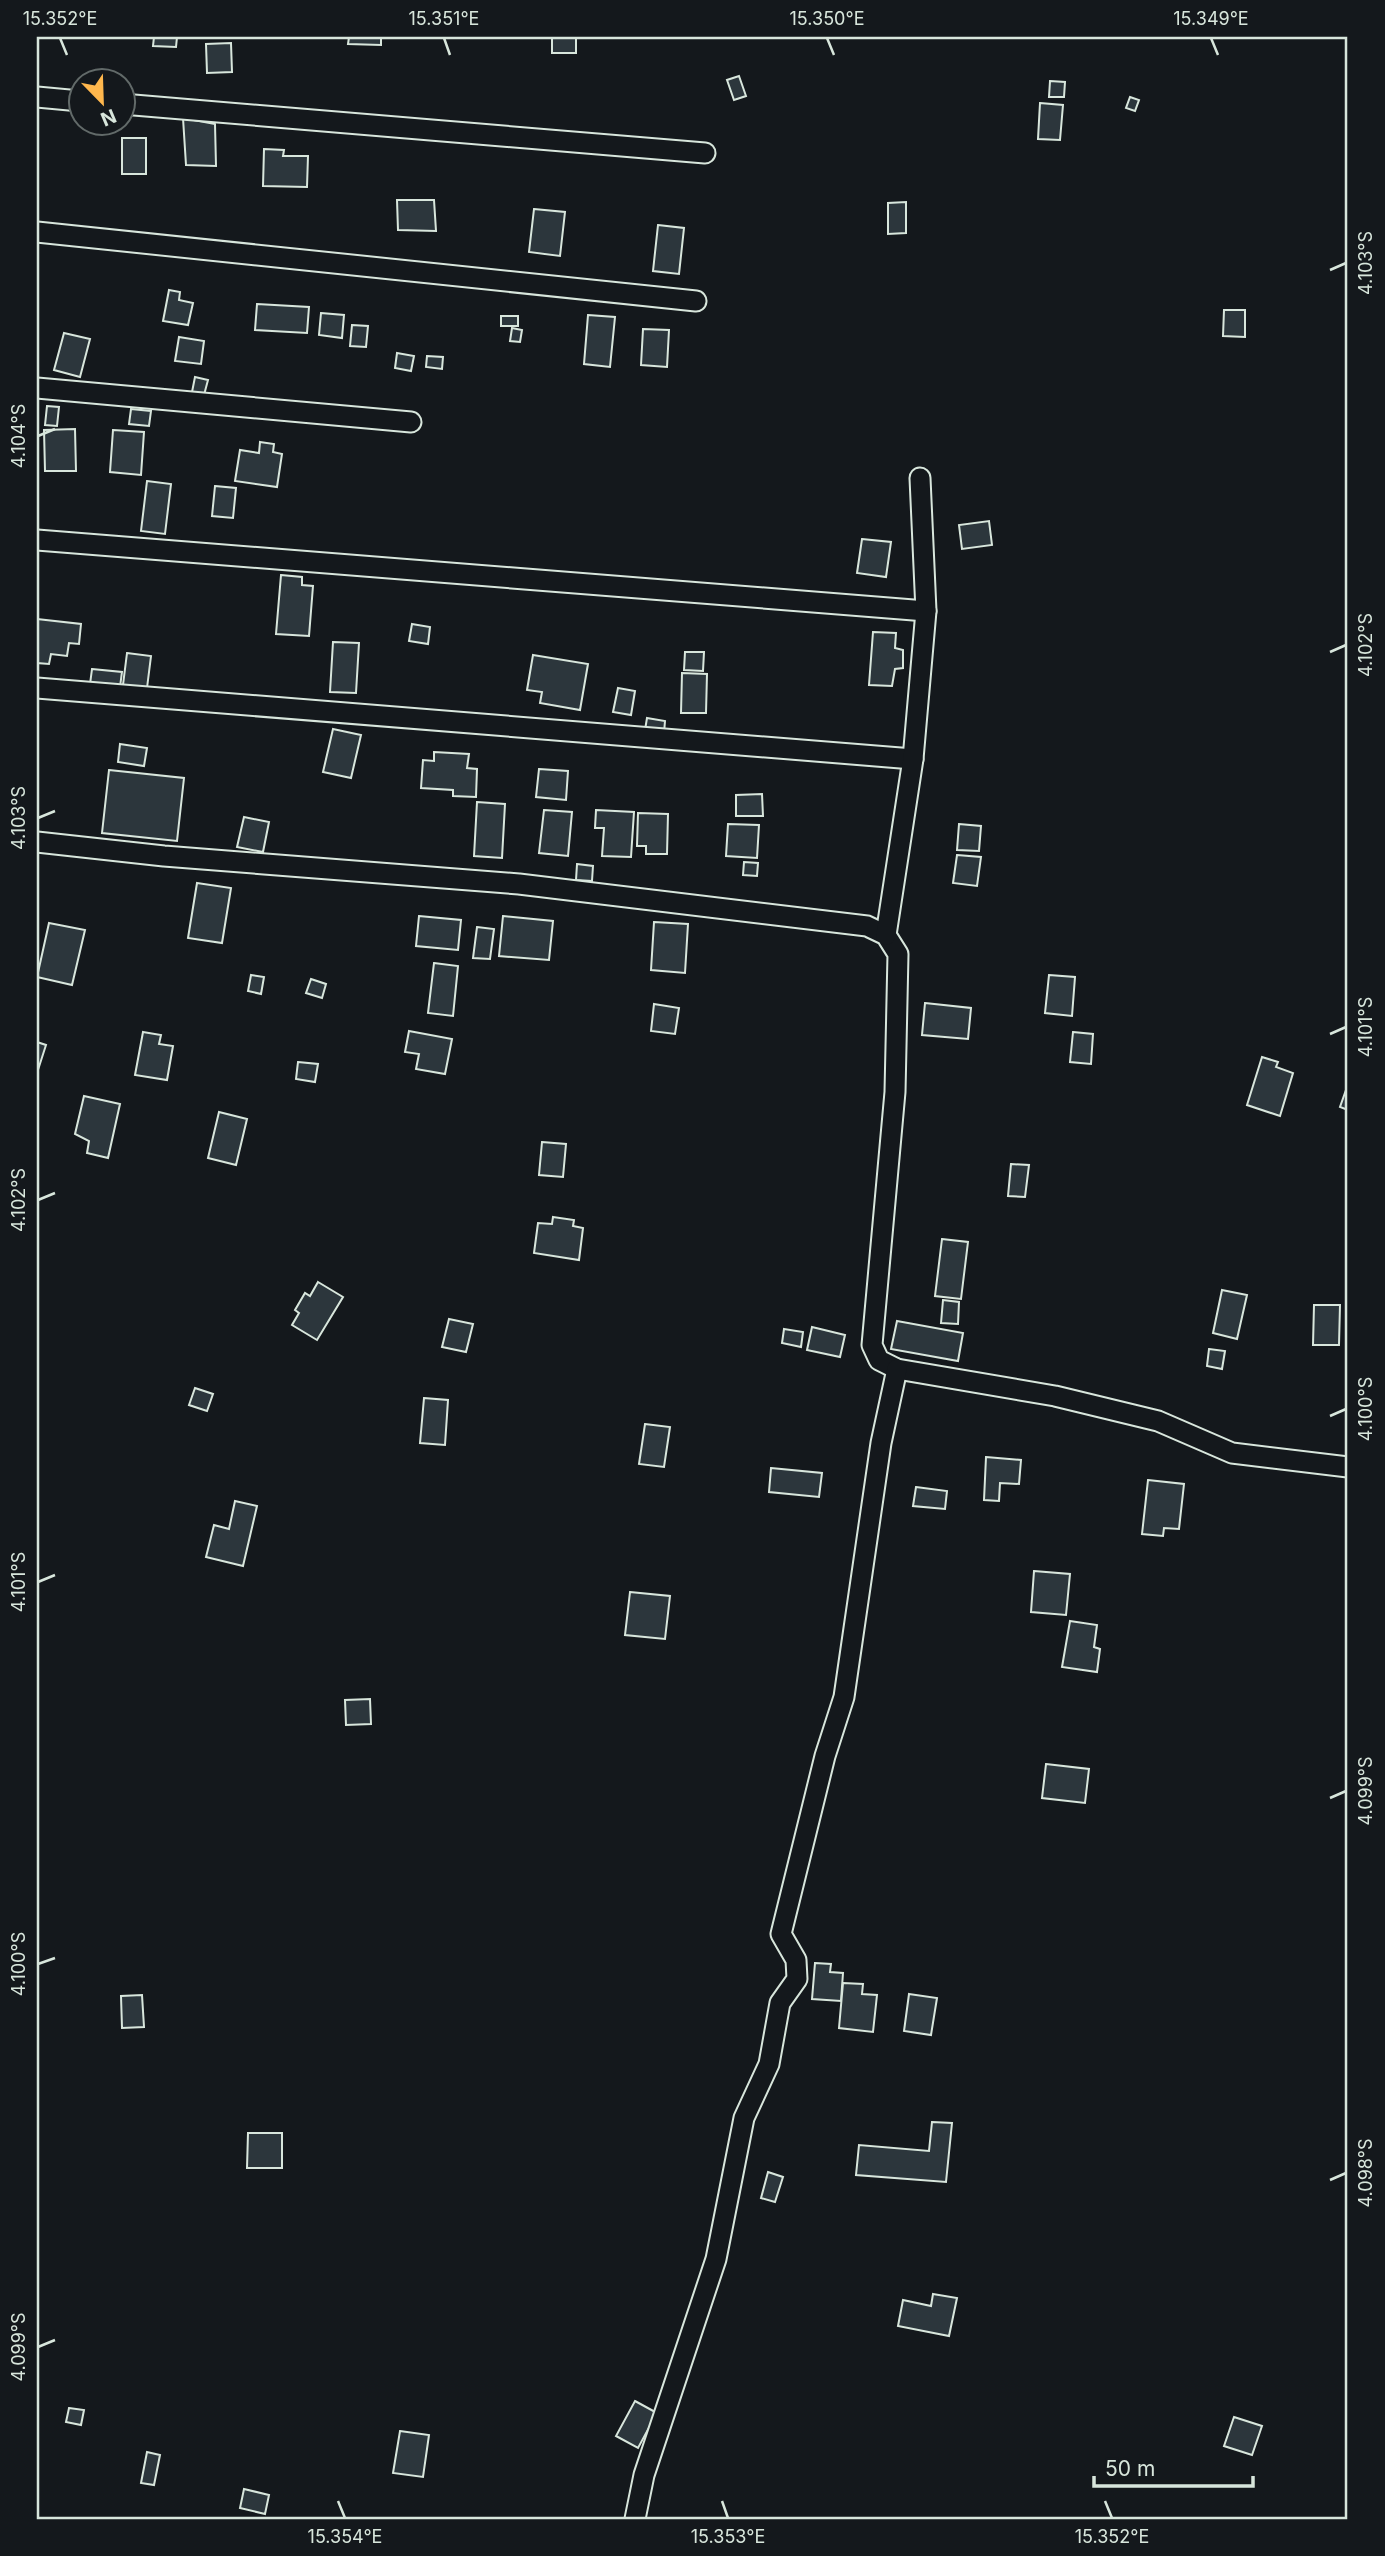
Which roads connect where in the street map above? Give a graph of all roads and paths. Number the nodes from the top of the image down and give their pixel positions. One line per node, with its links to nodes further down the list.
1 (37, 97): 2 (street)
2 (66, 100)
3 (136, 105): 4 (street)
4 (705, 153)
5 (37, 232): 6 (street)
6 (696, 302)
7 (37, 388): 8 (street)
8 (411, 422)
9 (920, 478): 11 (street)
10 (37, 540): 11 (street)
11 (926, 611): 13 (street)
12 (37, 688): 13 (street)
13 (913, 759): 15 (street)
14 (37, 842): 15 (street)
15 (886, 935): 16 (street)
16 (897, 1369): 17 (street); 18 (street)
17 (1348, 1467)
18 (635, 2519)

